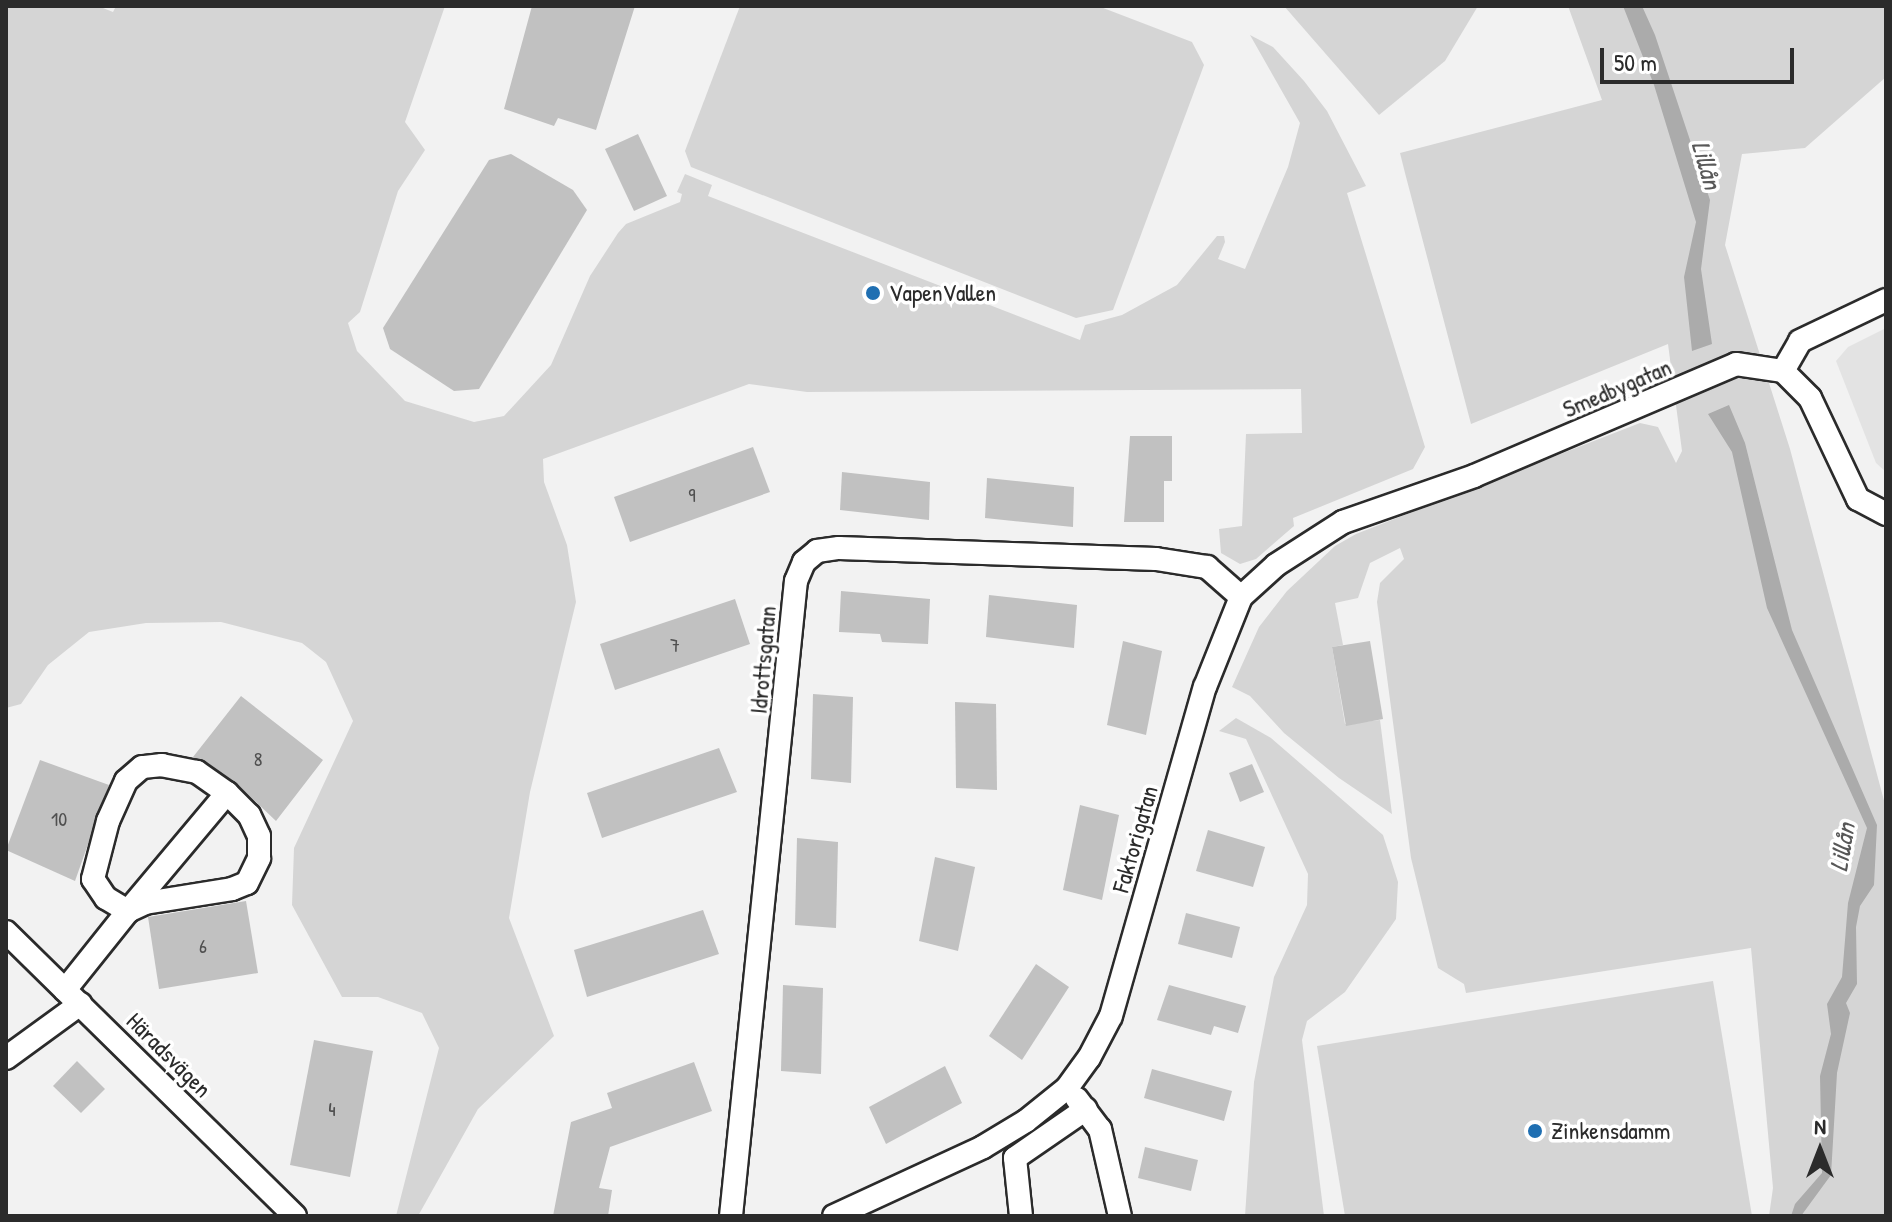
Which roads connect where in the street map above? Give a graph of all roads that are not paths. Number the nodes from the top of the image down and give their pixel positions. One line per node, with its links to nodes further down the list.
1 (1886, 300): 2 (street)
2 (1783, 371): 3 (street, Smedbygatan); 4 (street)
3 (1474, 476): 5 (street, Faktorigatan)
4 (1886, 514)
5 (1241, 597): 11 (street, Faktorigatan); 14 (street, Idrottsgatan)
6 (227, 793): 7 (street); 7 (street); 7 (street)
7 (128, 911): 9 (street)
8 (6, 932): 9 (street, Häradsvägen)
9 (72, 997): 10 (street); 13 (street, Häradsvägen)
10 (6, 1058)
11 (1067, 1088): 12 (street); 15 (street, Faktorigatan)
12 (1086, 1109): 16 (street); 17 (street)
13 (283, 1213)
14 (731, 1216)
15 (834, 1216)
16 (1021, 1216)
17 (1120, 1216)

